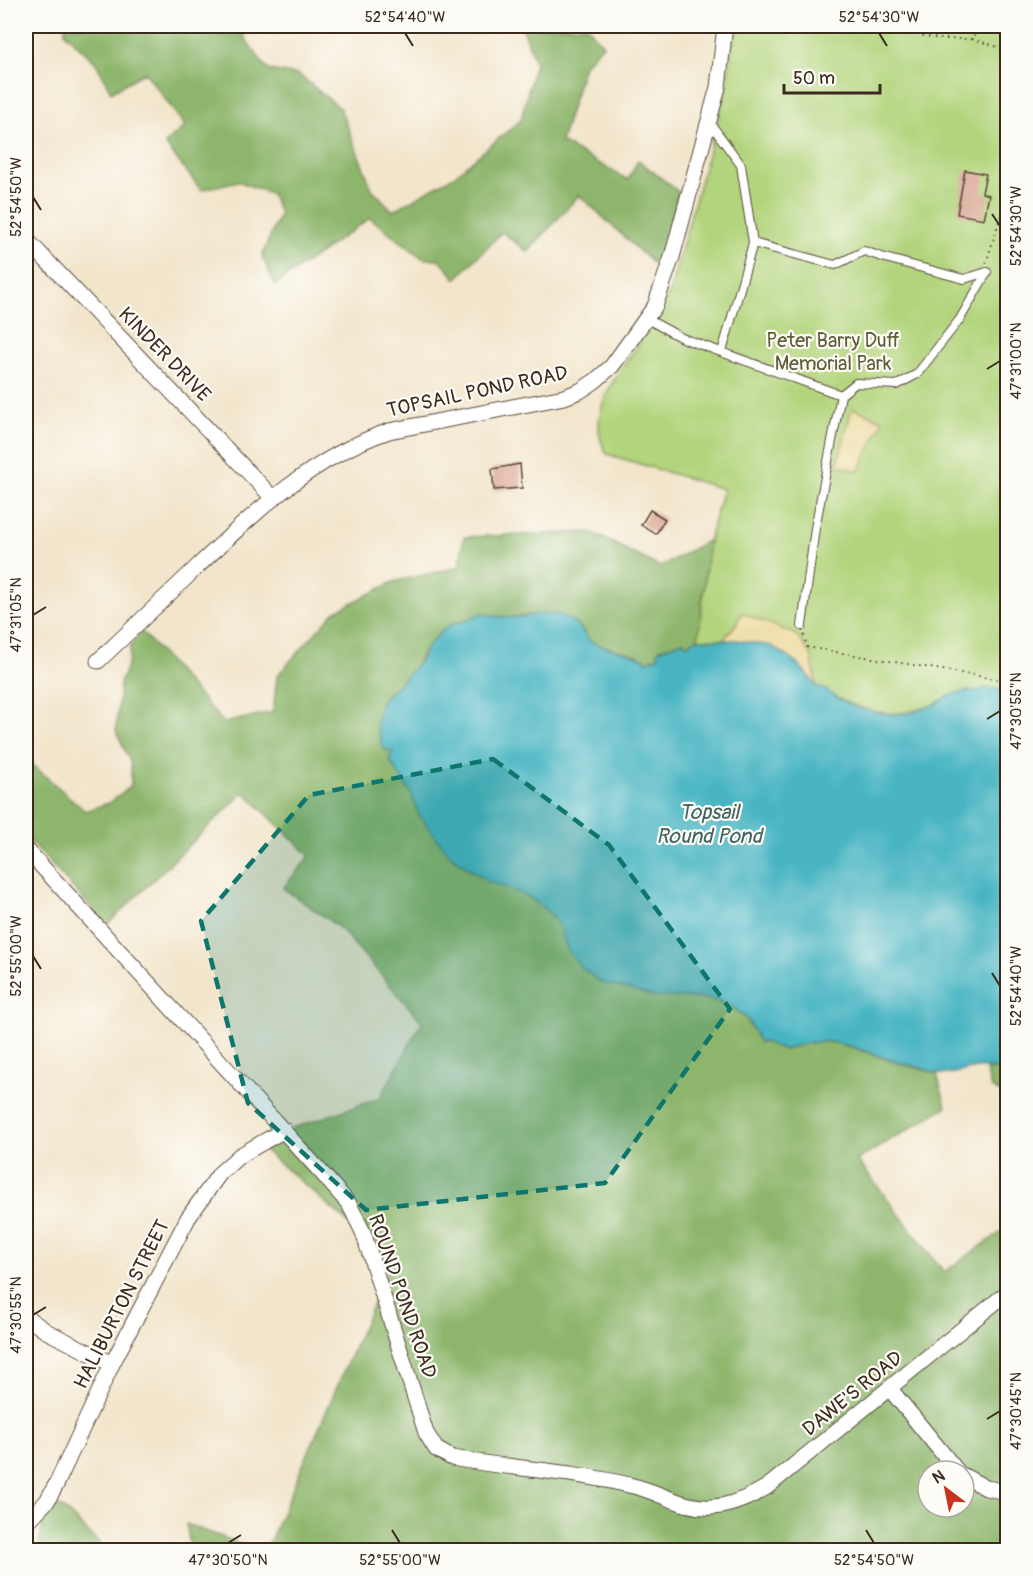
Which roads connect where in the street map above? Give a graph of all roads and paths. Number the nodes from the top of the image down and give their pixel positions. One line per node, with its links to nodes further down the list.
1 (725, 26): 6 (street, TOPSAIL POND ROAD)
2 (851, 26): 4 (path)
3 (978, 26): 4 (path)
4 (972, 39): 5 (path)
5 (1008, 50)
6 (708, 121): 9 (lane); 11 (street, TOPSAIL POND ROAD)
7 (1008, 194): 10 (path)
8 (26, 239): 14 (street, KINDER DRIVE)
9 (753, 243): 10 (lane); 12 (lane)
10 (987, 272): 13 (lane)
11 (647, 319): 12 (lane); 14 (street, TOPSAIL POND ROAD)
12 (722, 352): 13 (lane)
13 (841, 395): 15 (lane)
14 (273, 498): 16 (street, TOPSAIL POND ROAD)
15 (802, 626): 17 (path)
16 (98, 661)
17 (1008, 681)
18 (26, 849): 19 (street, ROUND POND ROAD)
19 (284, 1130): 22 (street, HALIBURTON STREET); 27 (street, ROUND POND ROAD)
20 (1008, 1292): 23 (street, DAWE'S ROAD)
21 (26, 1317): 22 (street)
22 (112, 1364): 28 (street, HALIBURTON STREET)
23 (890, 1389): 24 (street); 27 (street, DAWE'S ROAD)
24 (947, 1459)
25 (976, 1482): 26 (street)
26 (1008, 1492)
27 (712, 1507)
28 (26, 1523)

